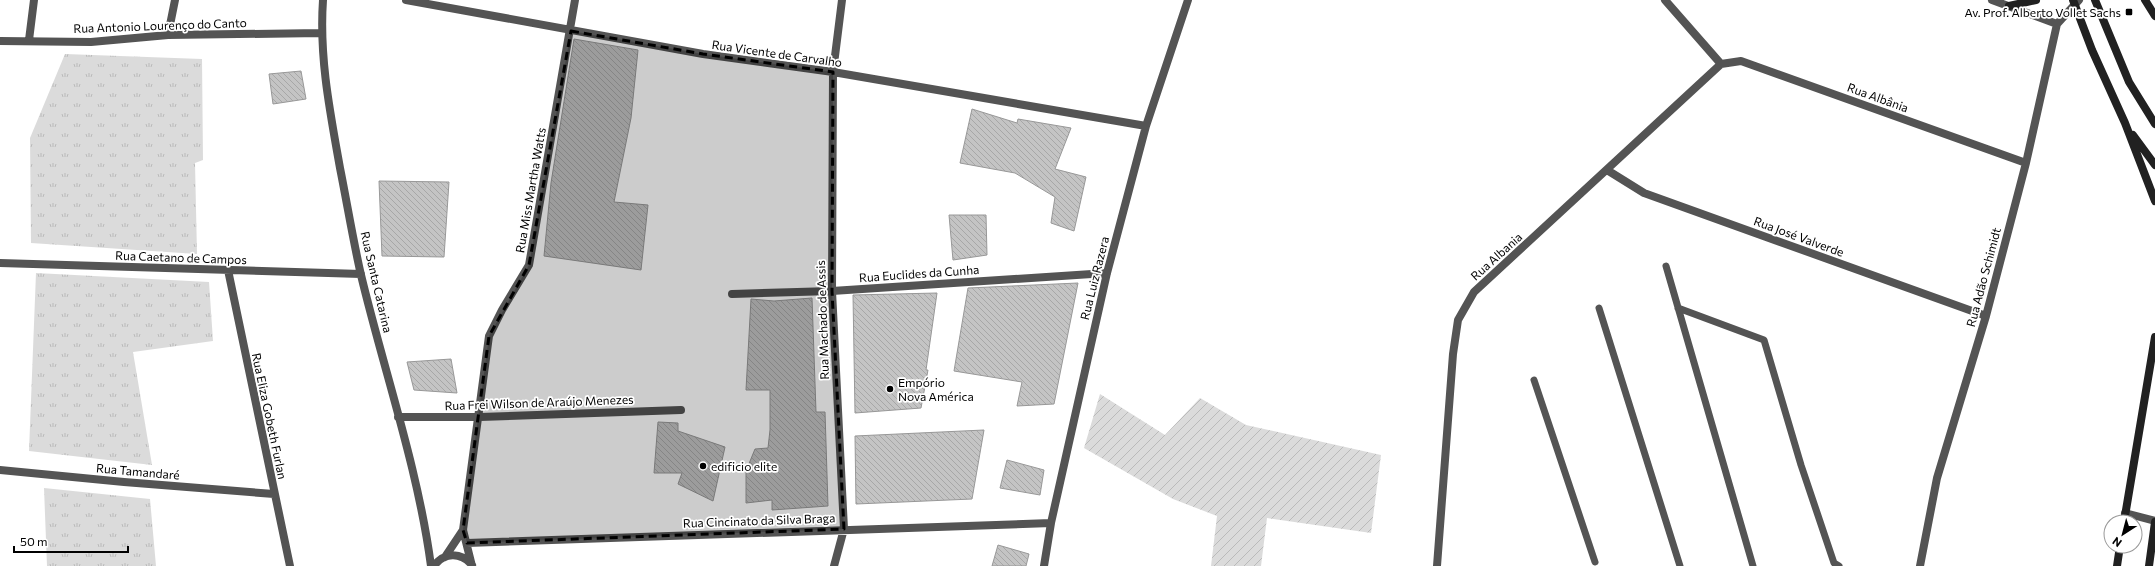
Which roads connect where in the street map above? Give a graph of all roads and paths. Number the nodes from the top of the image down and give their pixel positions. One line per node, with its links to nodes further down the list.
1 (34, 0): 20 (street)
2 (175, 0): 19 (street)
3 (323, 0): 18 (street, Rua Santa Catarina)
4 (406, 0): 17 (street, Rua Vicente de Carvalho)
5 (575, 0): 17 (street, Rua Miss Martha Watts)
6 (842, 0): 23 (street, Rua Machado de Assis)
7 (1188, 0): 28 (street, Rua Luiz Razera)
8 (1665, 0): 22 (street)
9 (1992, 0): 14 (street)
10 (2036, 0): 14 (main road)
11 (2095, 0): 24 (main road)
12 (2145, 0): 15 (main road)
13 (2076, 1): 16 (street, Rua Adão Schimidt); 26 (main road)
14 (2009, 6): 16 (street)
15 (2155, 16)
16 (2057, 24): 29 (street, Rua Adão Schimidt)
17 (571, 31): 23 (street, Rua Vicente de Carvalho); 47 (street, Rua Miss Martha Watts)
18 (321, 33): 19 (street, Rua Antonio Lourenço do Canto); 37 (street, Rua Santa Catarina)
19 (168, 35): 20 (street, Rua Antonio Lourenço do Canto)
20 (29, 40): 21 (street, Rua Antonio Lourenço do Canto)
21 (0, 41)
22 (1721, 64): 29 (street, Rua Albânia); 31 (street, Rua Albania)
23 (833, 72): 28 (street, Rua Vicente de Carvalho); 38 (street, Rua Machado de Assis)
24 (2147, 110): 25 (main road); 27 (main road)
25 (2155, 114)
26 (2125, 123): 30 (main road); 32 (main road)
27 (2155, 124)
28 (1146, 126): 36 (street, Rua Luiz Razera)
29 (2026, 163): 42 (street, Rua Adão Schimidt)
30 (2155, 165)
31 (1607, 170): 42 (street, Rua José Valverde); 65 (street, Rua Albania)
32 (2155, 201)
33 (0, 263): 35 (street, Rua Caetano de Campos)
34 (1666, 266): 41 (lane)
35 (228, 270): 37 (street, Rua Caetano de Campos); 49 (street, Rua Eliza Gobeth Furlan)
36 (1107, 272): 38 (street, Rua Euclides da Cunha); 52 (street, Rua Luiz Razera)
37 (361, 274): 46 (street, Rua Santa Catarina)
38 (832, 291): 39 (street, Rua Euclides da Cunha); 53 (street, Rua Machado de Assis)
39 (732, 294)
40 (1598, 308): 66 (lane)
41 (1678, 308): 67 (lane); 68 (lane)
42 (1986, 316): 69 (street, Rua Adão Schimidt)
43 (2155, 337): 50 (main road)
44 (1534, 380): 58 (lane)
45 (681, 410): 47 (street, Rua Frei Wilson de Araújo Menezes)
46 (398, 417): 47 (street, Rua Frei Wilson de Araújo Menezes); 60 (street, Rua Santa Catarina)
47 (480, 417): 54 (street, Rua Miss Martha Watts)
48 (0, 470): 49 (street, Rua Tamandaré)
49 (274, 494): 59 (street, Rua Eliza Gobeth Furlan)
50 (2125, 513): 51 (street)
51 (2155, 522): 71 (main road)
52 (1051, 523): 53 (street, Rua Cincinato da Silva Braga); 64 (street, Rua Luiz Razera)
53 (844, 529): 55 (street, Rua Cincinato da Silva Braga); 63 (street, Rua Machado de Assis)
54 (463, 530): 55 (street); 57 (street)
55 (467, 542): 62 (street)
56 (2119, 554): 70 (main road)
57 (445, 557): 61 (street); 62 (street)
58 (1595, 562)
59 (290, 566)
60 (431, 566)
61 (434, 566)
62 (472, 566)
63 (834, 566)
64 (1044, 566)
65 (1437, 566)
66 (1680, 566)
67 (1753, 566)
68 (1839, 566)
69 (1920, 566)
70 (2117, 566)
71 (2149, 566)

